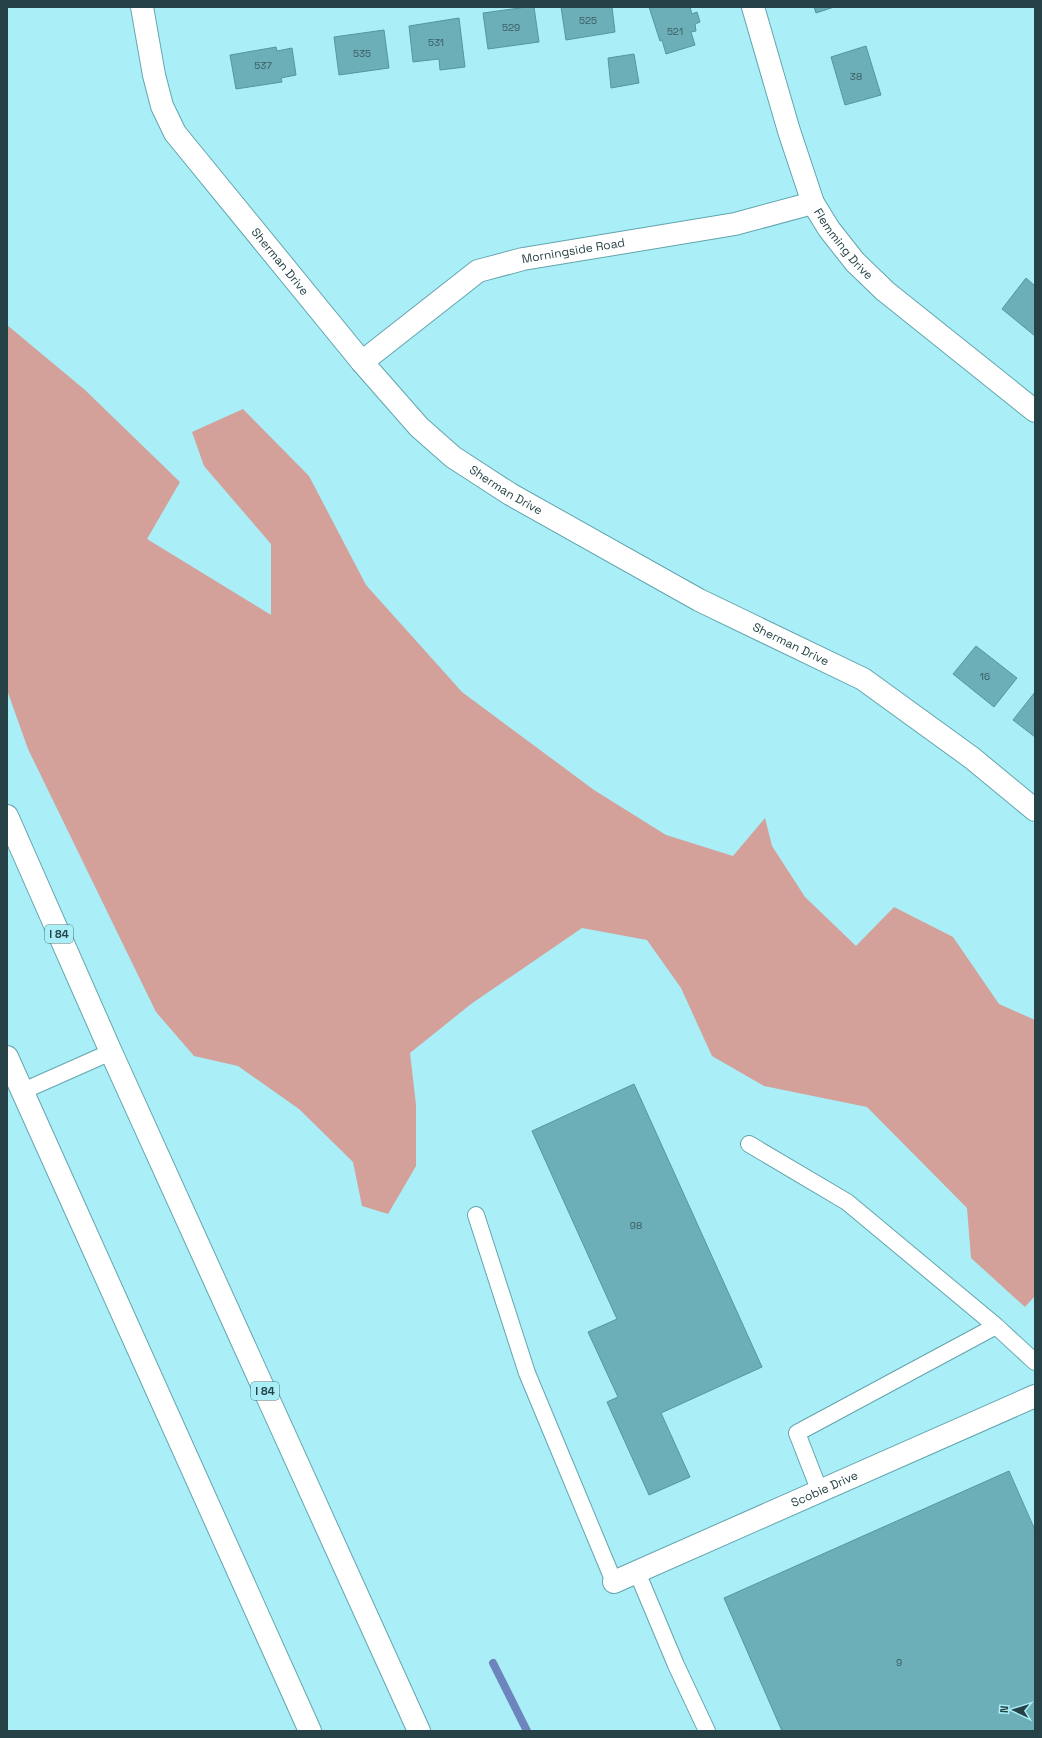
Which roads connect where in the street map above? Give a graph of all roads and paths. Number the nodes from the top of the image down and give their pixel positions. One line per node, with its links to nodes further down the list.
1 (142, 7): 4 (main road, Sherman Drive)
2 (752, 7): 3 (main road, Flemming Drive)
3 (813, 203): 4 (main road, Morningside Road); 5 (main road, Flemming Drive)
4 (362, 362): 6 (main road, Sherman Drive)
5 (1035, 412)
6 (1035, 810)
7 (7, 816): 8 (main road, I 84)
8 (111, 1052): 10 (lane); 20 (main road, I 84)
9 (7, 1057): 10 (main road)
10 (23, 1091): 19 (main road)
11 (749, 1144): 13 (lane)
12 (476, 1214): 18 (lane)
13 (996, 1326): 14 (lane); 16 (lane)
14 (1035, 1362)
15 (1035, 1396): 16 (main road, Scobie Drive)
16 (820, 1492): 17 (main road, Scobie Drive)
17 (636, 1572): 18 (main road, Scobie Drive); 21 (lane)
18 (614, 1582)
19 (310, 1731)
20 (419, 1731)
21 (707, 1731)

